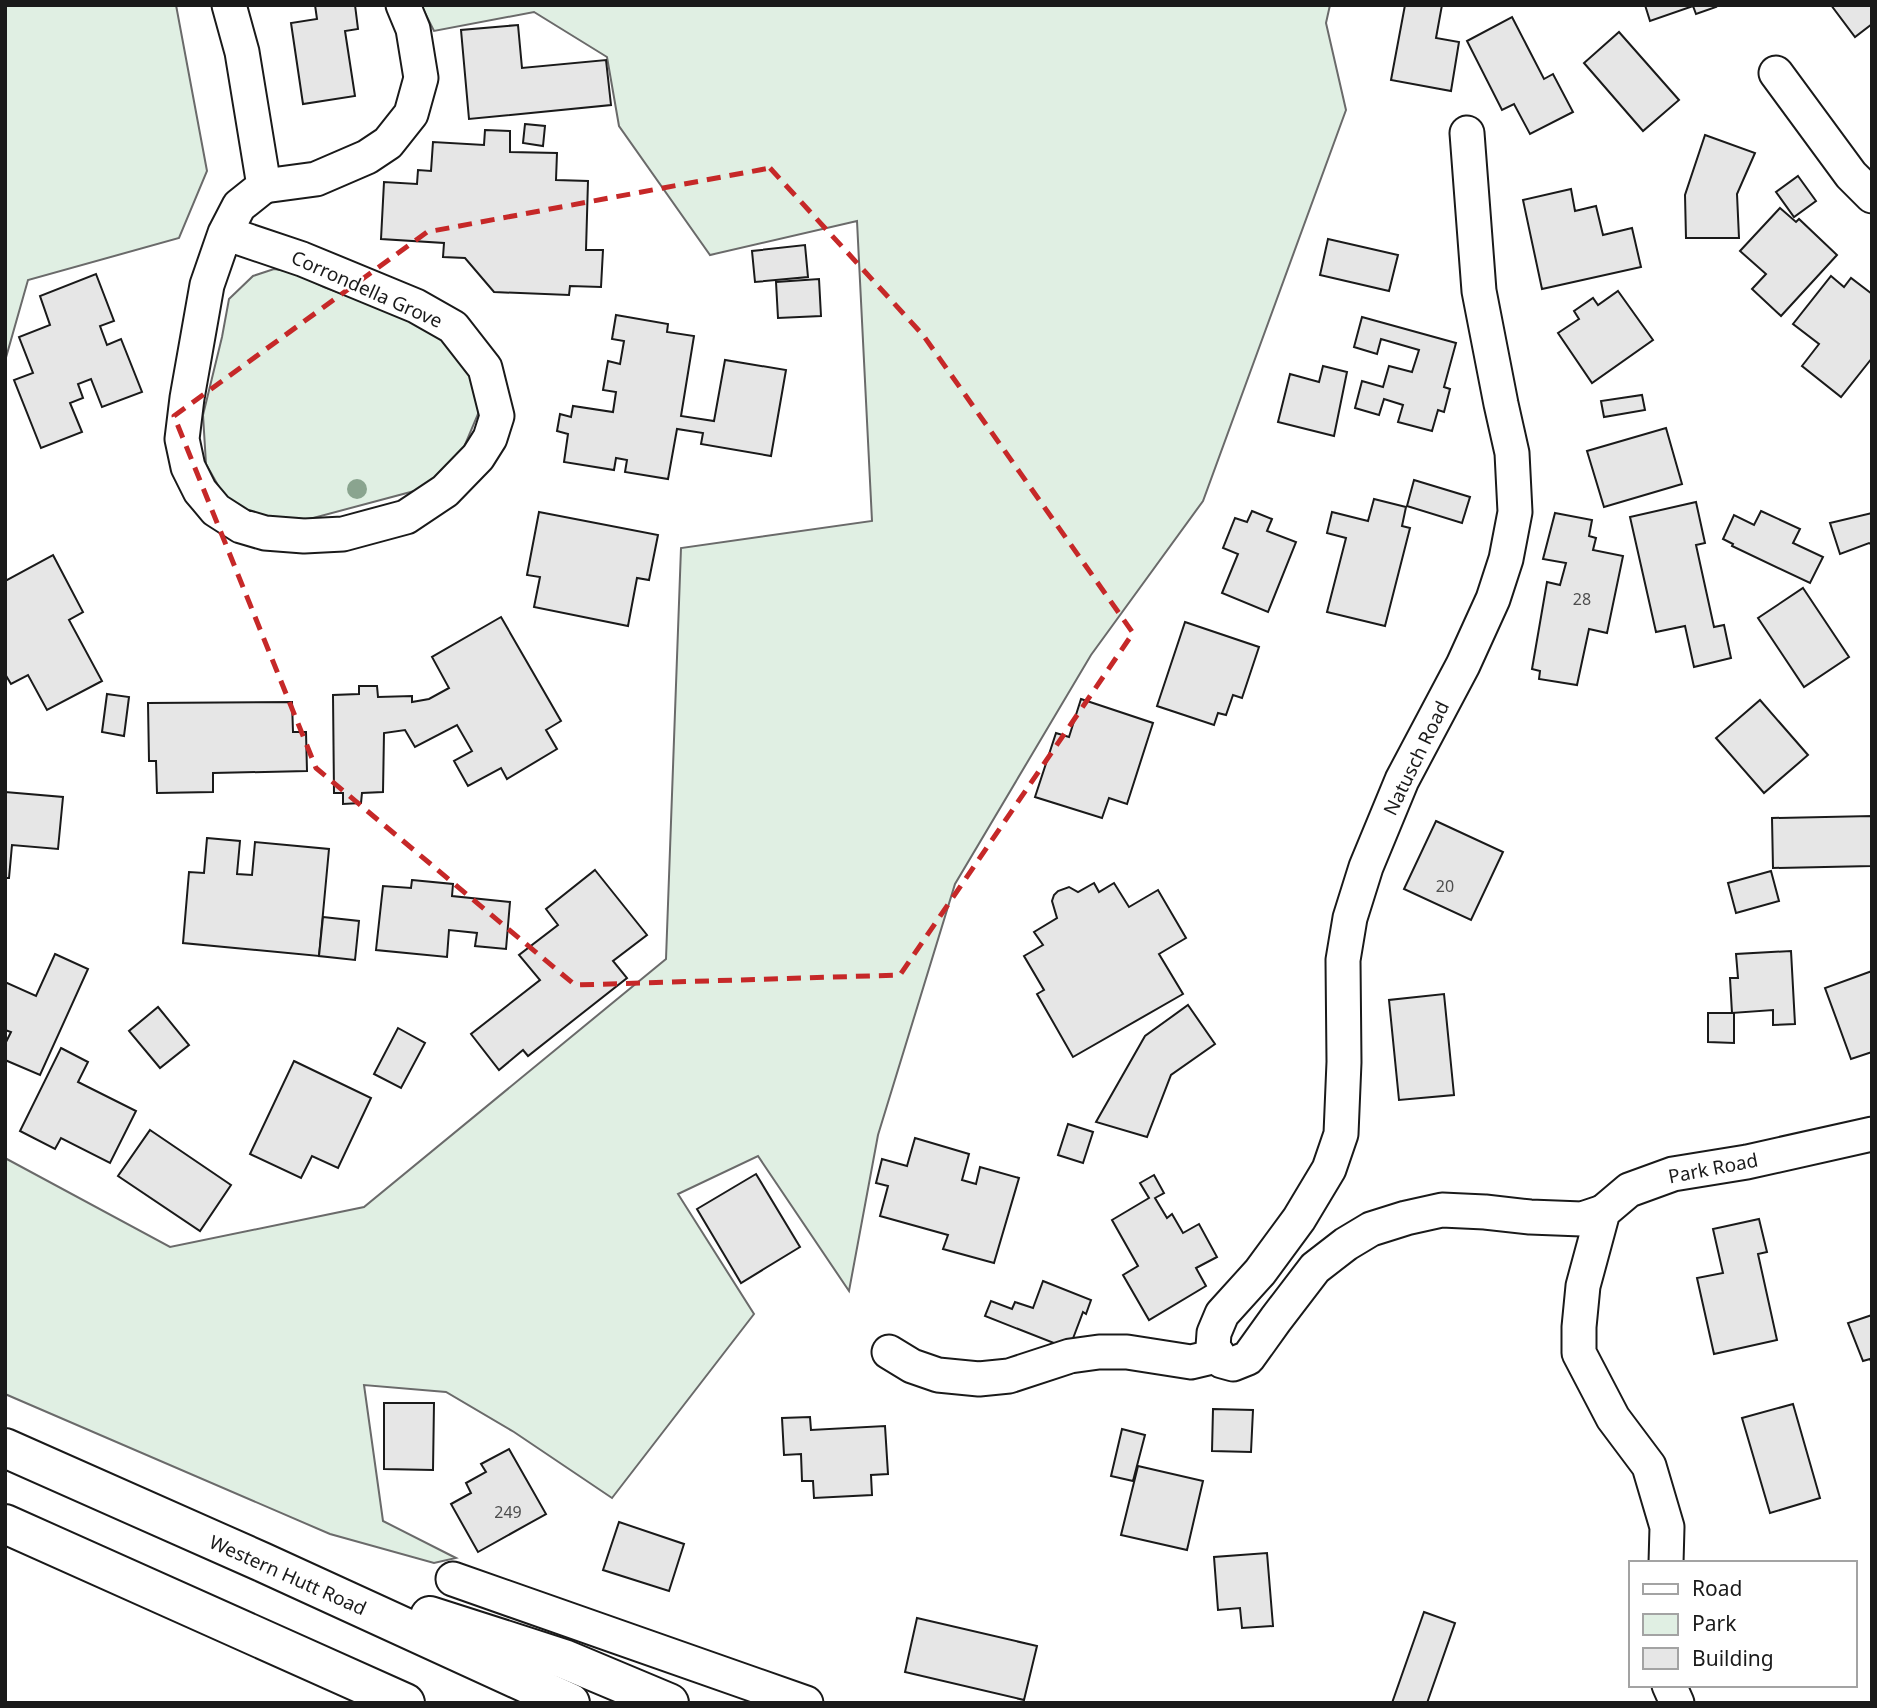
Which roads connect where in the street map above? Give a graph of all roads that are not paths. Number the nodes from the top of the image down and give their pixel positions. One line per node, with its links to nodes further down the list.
1 (229, 5): 5 (street)
2 (403, 5): 5 (street)
3 (1776, 73): 6 (street)
4 (1467, 133): 11 (street, Natusch Road)
5 (264, 186): 7 (street, Corrondella Grove)
6 (1872, 196)
7 (225, 233): 7 (street, Corrondella Grove)
8 (1872, 1133): 9 (street, Park Road)
9 (1603, 1212): 11 (street); 14 (street)
10 (889, 1352): 11 (street)
11 (1217, 1353)
12 (5, 1448): 15 (highway, Western Hutt Road)
13 (5, 1524): 18 (highway)
14 (1666, 1561)
15 (262, 1562): 19 (highway, Western Hutt Road); 20 (highway)
16 (453, 1579): 21 (street)
17 (1670, 1687): 22 (street)
18 (405, 1703)
19 (570, 1703)
20 (669, 1703)
21 (806, 1703)
22 (1677, 1703)

